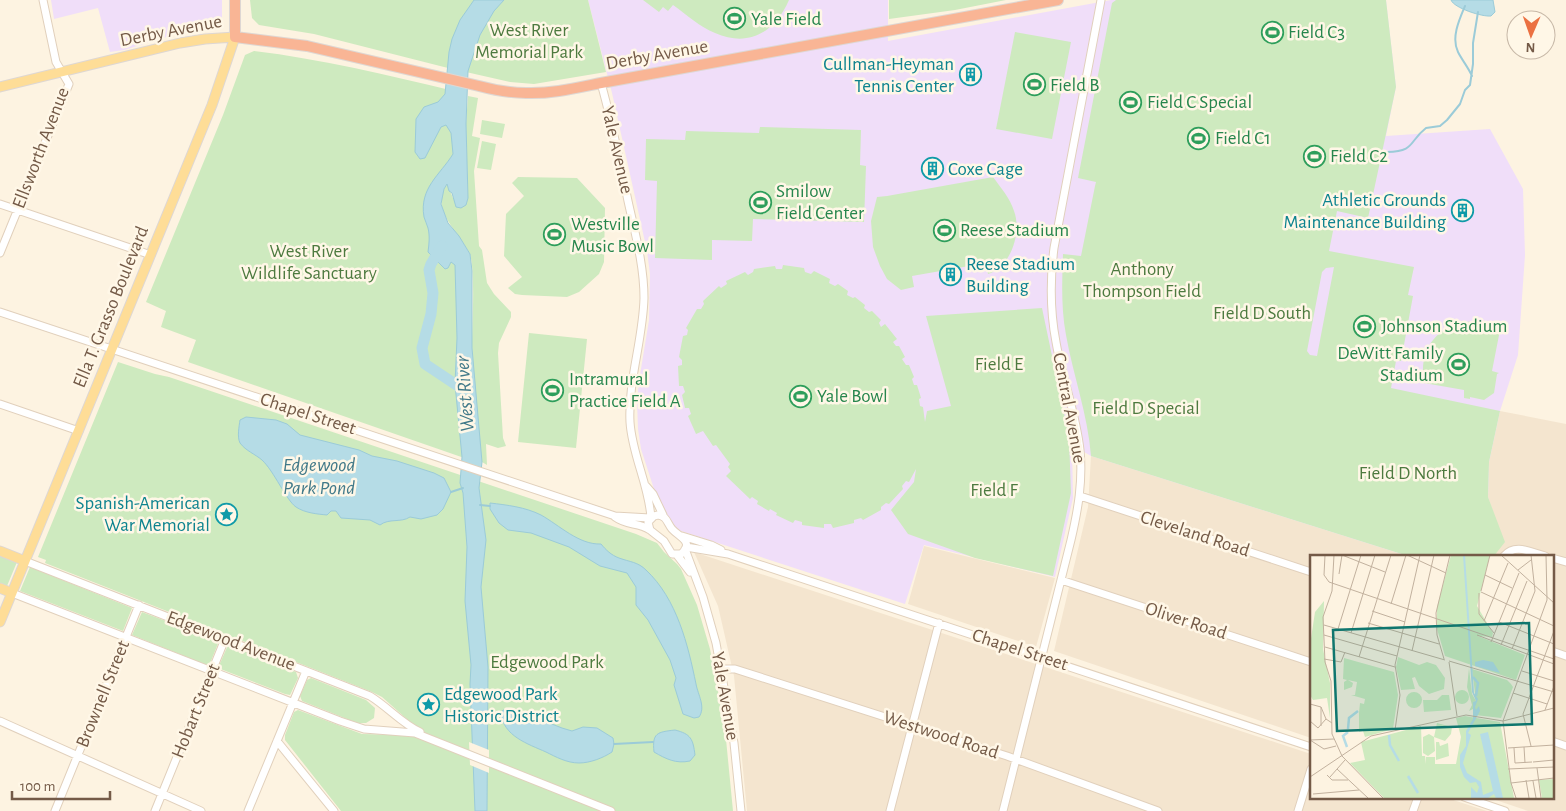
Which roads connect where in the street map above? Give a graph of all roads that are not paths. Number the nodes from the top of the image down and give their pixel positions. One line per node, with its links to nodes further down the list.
1 (43, 0): 6 (street)
2 (234, 0): 5 (highway, Ella T. Grasso Boulevard)
3 (1058, 0): 7 (highway, Derby Avenue)
4 (1100, 0): 18 (street, Central Avenue)
5 (235, 37): 6 (main road, Derby Avenue); 7 (highway, Derby Avenue); 12 (main road, Ella T. Grasso Boulevard)
6 (62, 72): 8 (main road, Derby Avenue); 10 (street, Ellsworth Avenue)
7 (601, 83): 17 (street, Yale Avenue)
8 (0, 87)
9 (0, 204): 10 (street)
10 (18, 210): 11 (street, Ellsworth Avenue); 12 (street)
11 (0, 253)
12 (151, 255): 14 (main road, Ella T. Grasso Boulevard)
13 (0, 312): 14 (street, Chapel Street)
14 (112, 349): 16 (main road, Ella T. Grasso Boulevard); 20 (street, Chapel Street)
15 (0, 404): 16 (street)
16 (78, 431): 30 (main road, Ella T. Grasso Boulevard)
17 (645, 483): 19 (street, Yale Avenue); 21 (street, Yale Avenue)
18 (1080, 496): 31 (street, Cleveland Road); 32 (street, Central Avenue)
19 (663, 515): 21 (street, Chapel Street); 23 (street, Yale Avenue)
20 (615, 516): 21 (street, Chapel Street); 22 (street, Chapel Street)
21 (651, 518): 22 (street, Yale Avenue)
22 (650, 530): 27 (street, Yale Avenue)
23 (682, 536): 24 (street, Yale Avenue); 26 (street, Chapel Street)
24 (686, 548): 26 (street, Chapel Street); 27 (street); 33 (street, Yale Avenue)
25 (0, 551): 30 (main road, Edgewood Avenue)
26 (728, 554): 38 (street, Chapel Street)
27 (677, 555): 33 (street, Yale Avenue)
28 (1505, 555): 29 (street)
29 (1542, 555)
30 (25, 561): 35 (main road, Ella T. Grasso Boulevard); 36 (street, Edgewood Avenue)
31 (1310, 572)
32 (1061, 580): 41 (street, Central Avenue); 42 (street, Oliver Road)
33 (698, 583): 43 (street, Yale Avenue)
34 (0, 588): 35 (main road, Edgewood Avenue)
35 (12, 592): 37 (main road, Ella T. Grasso Boulevard); 39 (street, Edgewood Avenue)
36 (139, 605): 39 (street, Brownell Street); 40 (street, Edgewood Avenue)
37 (0, 622)
38 (939, 623): 41 (street, Chapel Street); 48 (street)
39 (126, 637): 45 (street, Edgewood Avenue); 54 (street, Brownell Street)
40 (225, 639): 44 (street, Edgewood Avenue); 45 (street, Hobart Street)
41 (1042, 657): 53 (street, Chapel Street); 55 (street, Central Avenue)
42 (1310, 662)
43 (721, 669): 48 (street, Westwood Road); 66 (street, Yale Avenue)
44 (306, 670): 46 (street); 52 (street, Edgewood Avenue)
45 (212, 671): 46 (street, Edgewood Avenue); 57 (street, Hobart Street)
46 (293, 703): 49 (street); 52 (street, Edgewood Avenue)
47 (0, 721): 54 (street)
48 (912, 727): 55 (street, Westwood Road); 67 (street)
49 (277, 741): 63 (street); 64 (street)
50 (1554, 742): 51 (street)
51 (1566, 746)
52 (453, 747): 65 (street, Edgewood Avenue)
53 (1310, 747)
54 (78, 756): 57 (street); 60 (street, Brownell Street)
55 (1016, 759): 68 (street, Central Avenue); 69 (street, Westwood Road)
56 (1310, 772): 70 (street)
57 (162, 794): 61 (street, Hobart Street); 62 (street)
58 (1418, 798): 71 (street)
59 (1467, 798): 72 (street)
60 (55, 811)
61 (155, 811)
62 (201, 811)
63 (248, 811)
64 (334, 811)
65 (611, 811)
66 (741, 811)
67 (890, 811)
68 (1003, 811)
69 (1158, 811)
70 (1298, 811)
71 (1413, 811)
72 (1505, 811)

